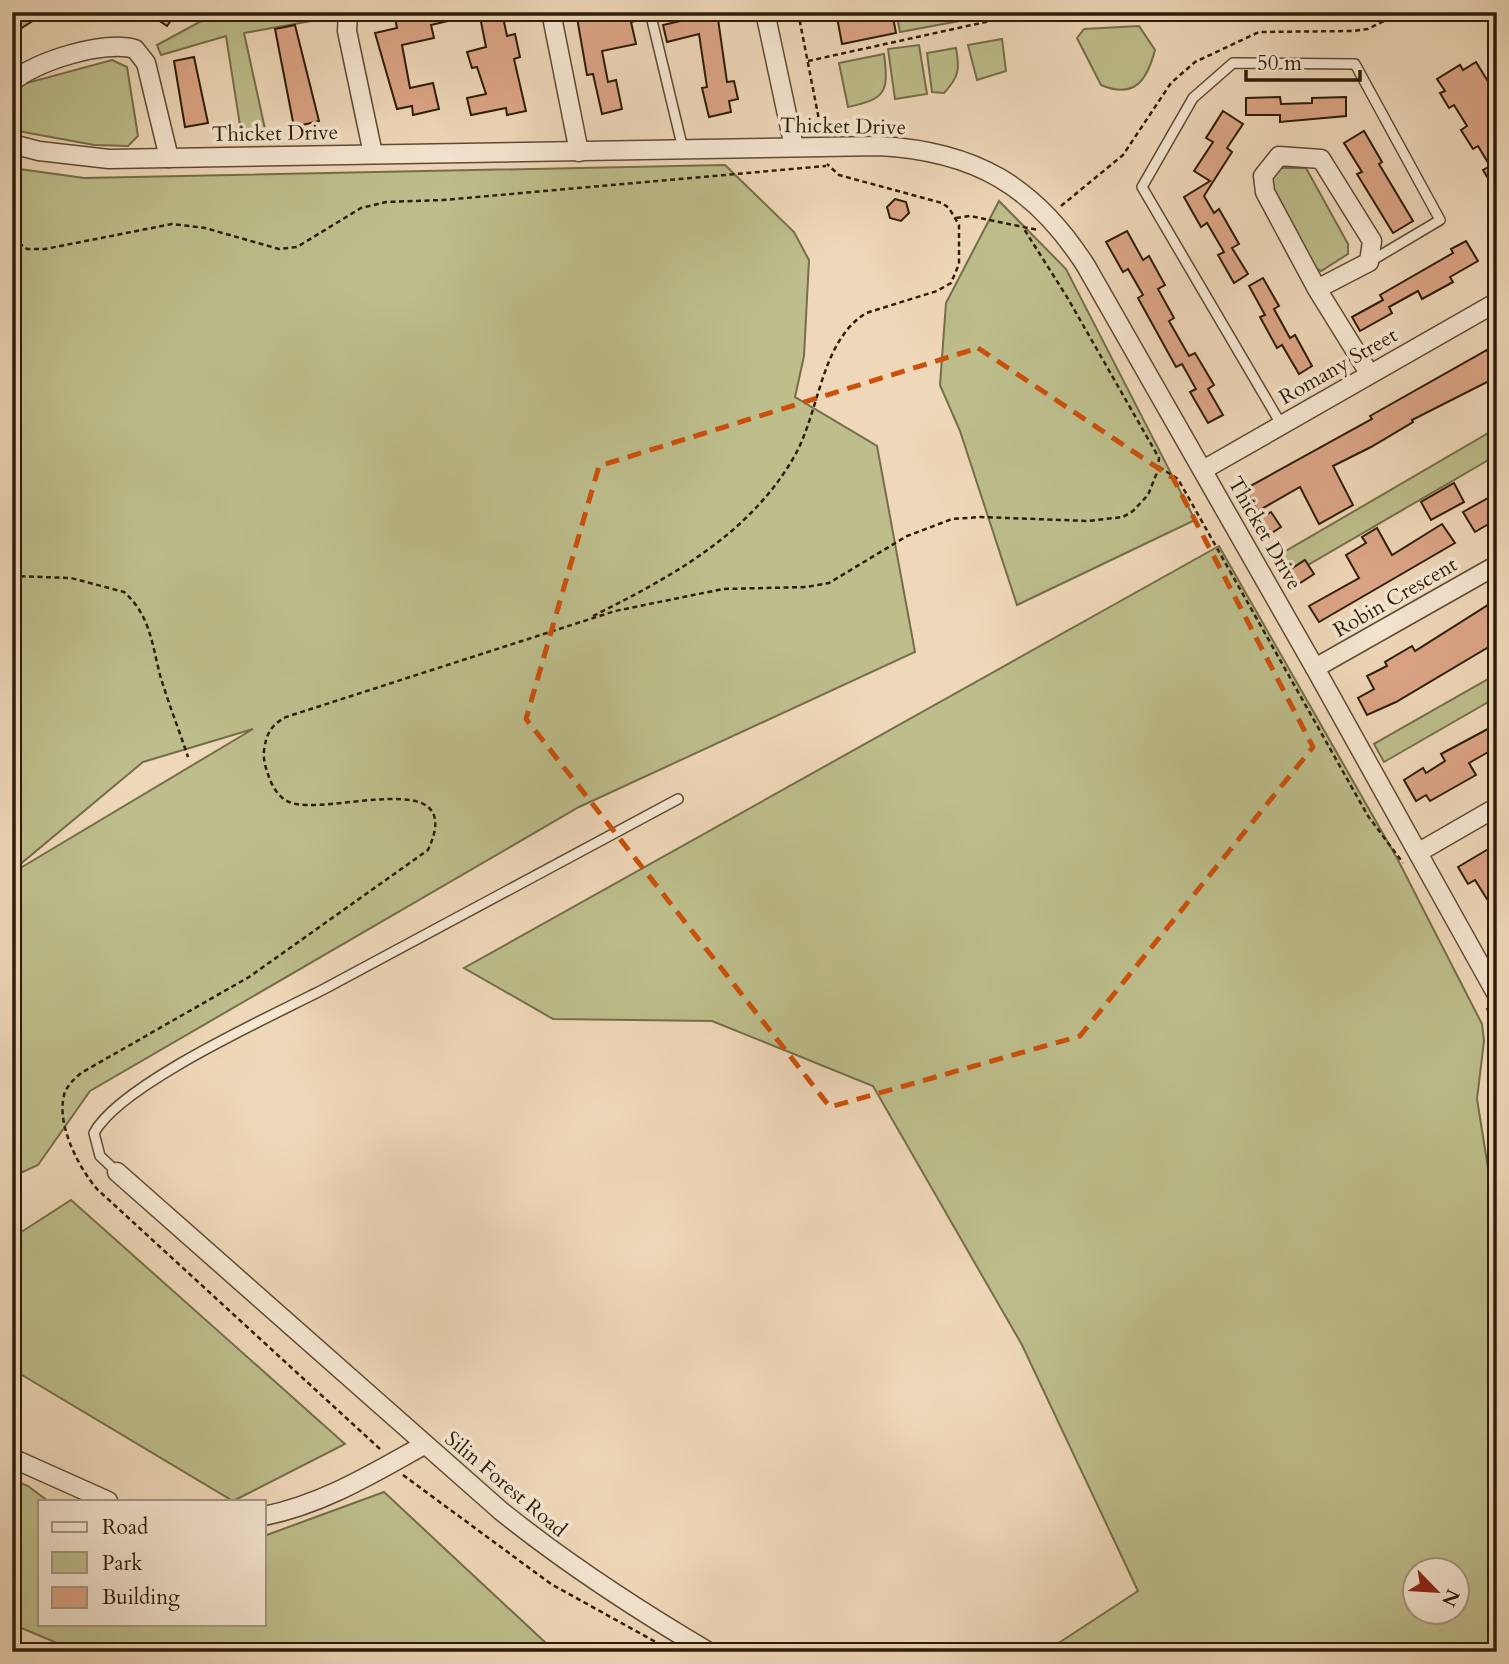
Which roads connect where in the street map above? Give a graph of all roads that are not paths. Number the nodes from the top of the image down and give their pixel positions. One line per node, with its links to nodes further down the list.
1 (348, 12): 10 (street)
2 (551, 12): 9 (street)
3 (650, 12): 8 (lane)
4 (765, 12): 7 (street)
5 (12, 82): 11 (street)
6 (12, 144): 11 (street, Thicket Drive)
7 (794, 146): 8 (street, Thicket Drive); 17 (street, Thicket Drive)
8 (683, 149): 9 (street, Thicket Drive)
9 (579, 152): 10 (street, Thicket Drive)
10 (373, 155): 11 (street, Thicket Drive)
11 (169, 158)
12 (1369, 262): 13 (street); 13 (street); 16 (lane)
13 (1317, 289): 15 (street)
14 (1497, 302): 15 (street, Romany Street)
15 (1369, 373): 16 (street, Romany Street)
16 (1281, 424): 17 (street, Romany Street)
17 (1203, 470): 19 (street, Thicket Drive)
18 (1497, 565): 19 (street, Robin Crescent)
19 (1315, 668): 22 (street, Thicket Drive)
20 (678, 799): 24 (lane)
21 (1497, 807): 22 (street)
22 (1419, 852): 23 (street, Thicket Drive)
23 (1490, 998)
24 (117, 1172): 25 (street)
25 (424, 1445): 28 (street, Silin Forest Road); 29 (street, Silin Forest Road)
26 (12, 1458): 27 (street)
27 (106, 1500)
28 (266, 1515)
29 (709, 1652)

